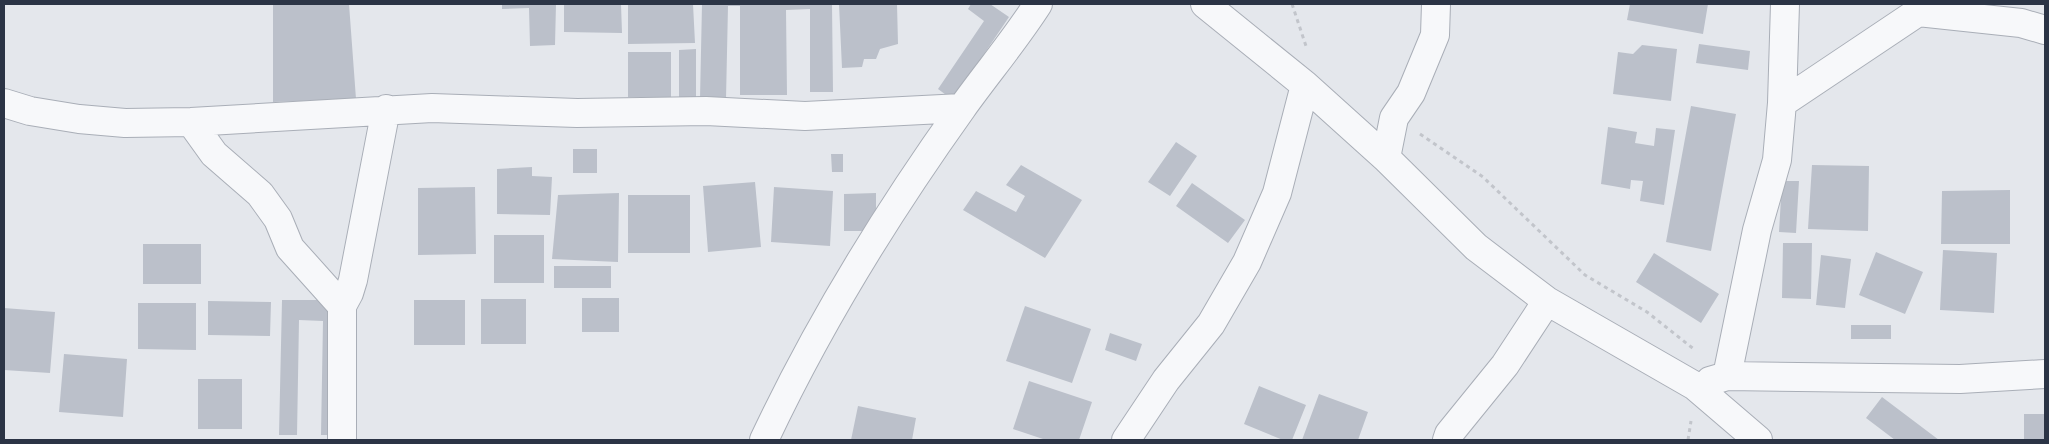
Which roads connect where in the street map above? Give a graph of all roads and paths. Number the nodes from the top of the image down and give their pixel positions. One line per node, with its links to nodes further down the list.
1 (1038, 4): 9 (street)
2 (1205, 4): 6 (street)
3 (1436, 4): 12 (street)
4 (1785, 4): 7 (street)
5 (2045, 30): 7 (street)
6 (1305, 85): 12 (street); 21 (street)
7 (1782, 103): 17 (street)
8 (4, 104): 11 (street)
9 (962, 108): 10 (street); 20 (street)
10 (386, 110): 11 (street); 15 (street)
11 (191, 122): 15 (street)
12 (1386, 158): 14 (street)
13 (1534, 227): 17 (path)
14 (1546, 301): 18 (street); 22 (street)
15 (342, 306): 19 (street)
16 (2045, 374): 17 (street)
17 (1727, 376): 18 (street)
18 (1696, 386): 23 (street)
19 (342, 440)
20 (764, 440)
21 (1126, 440)
22 (1447, 440)
23 (1758, 440)

